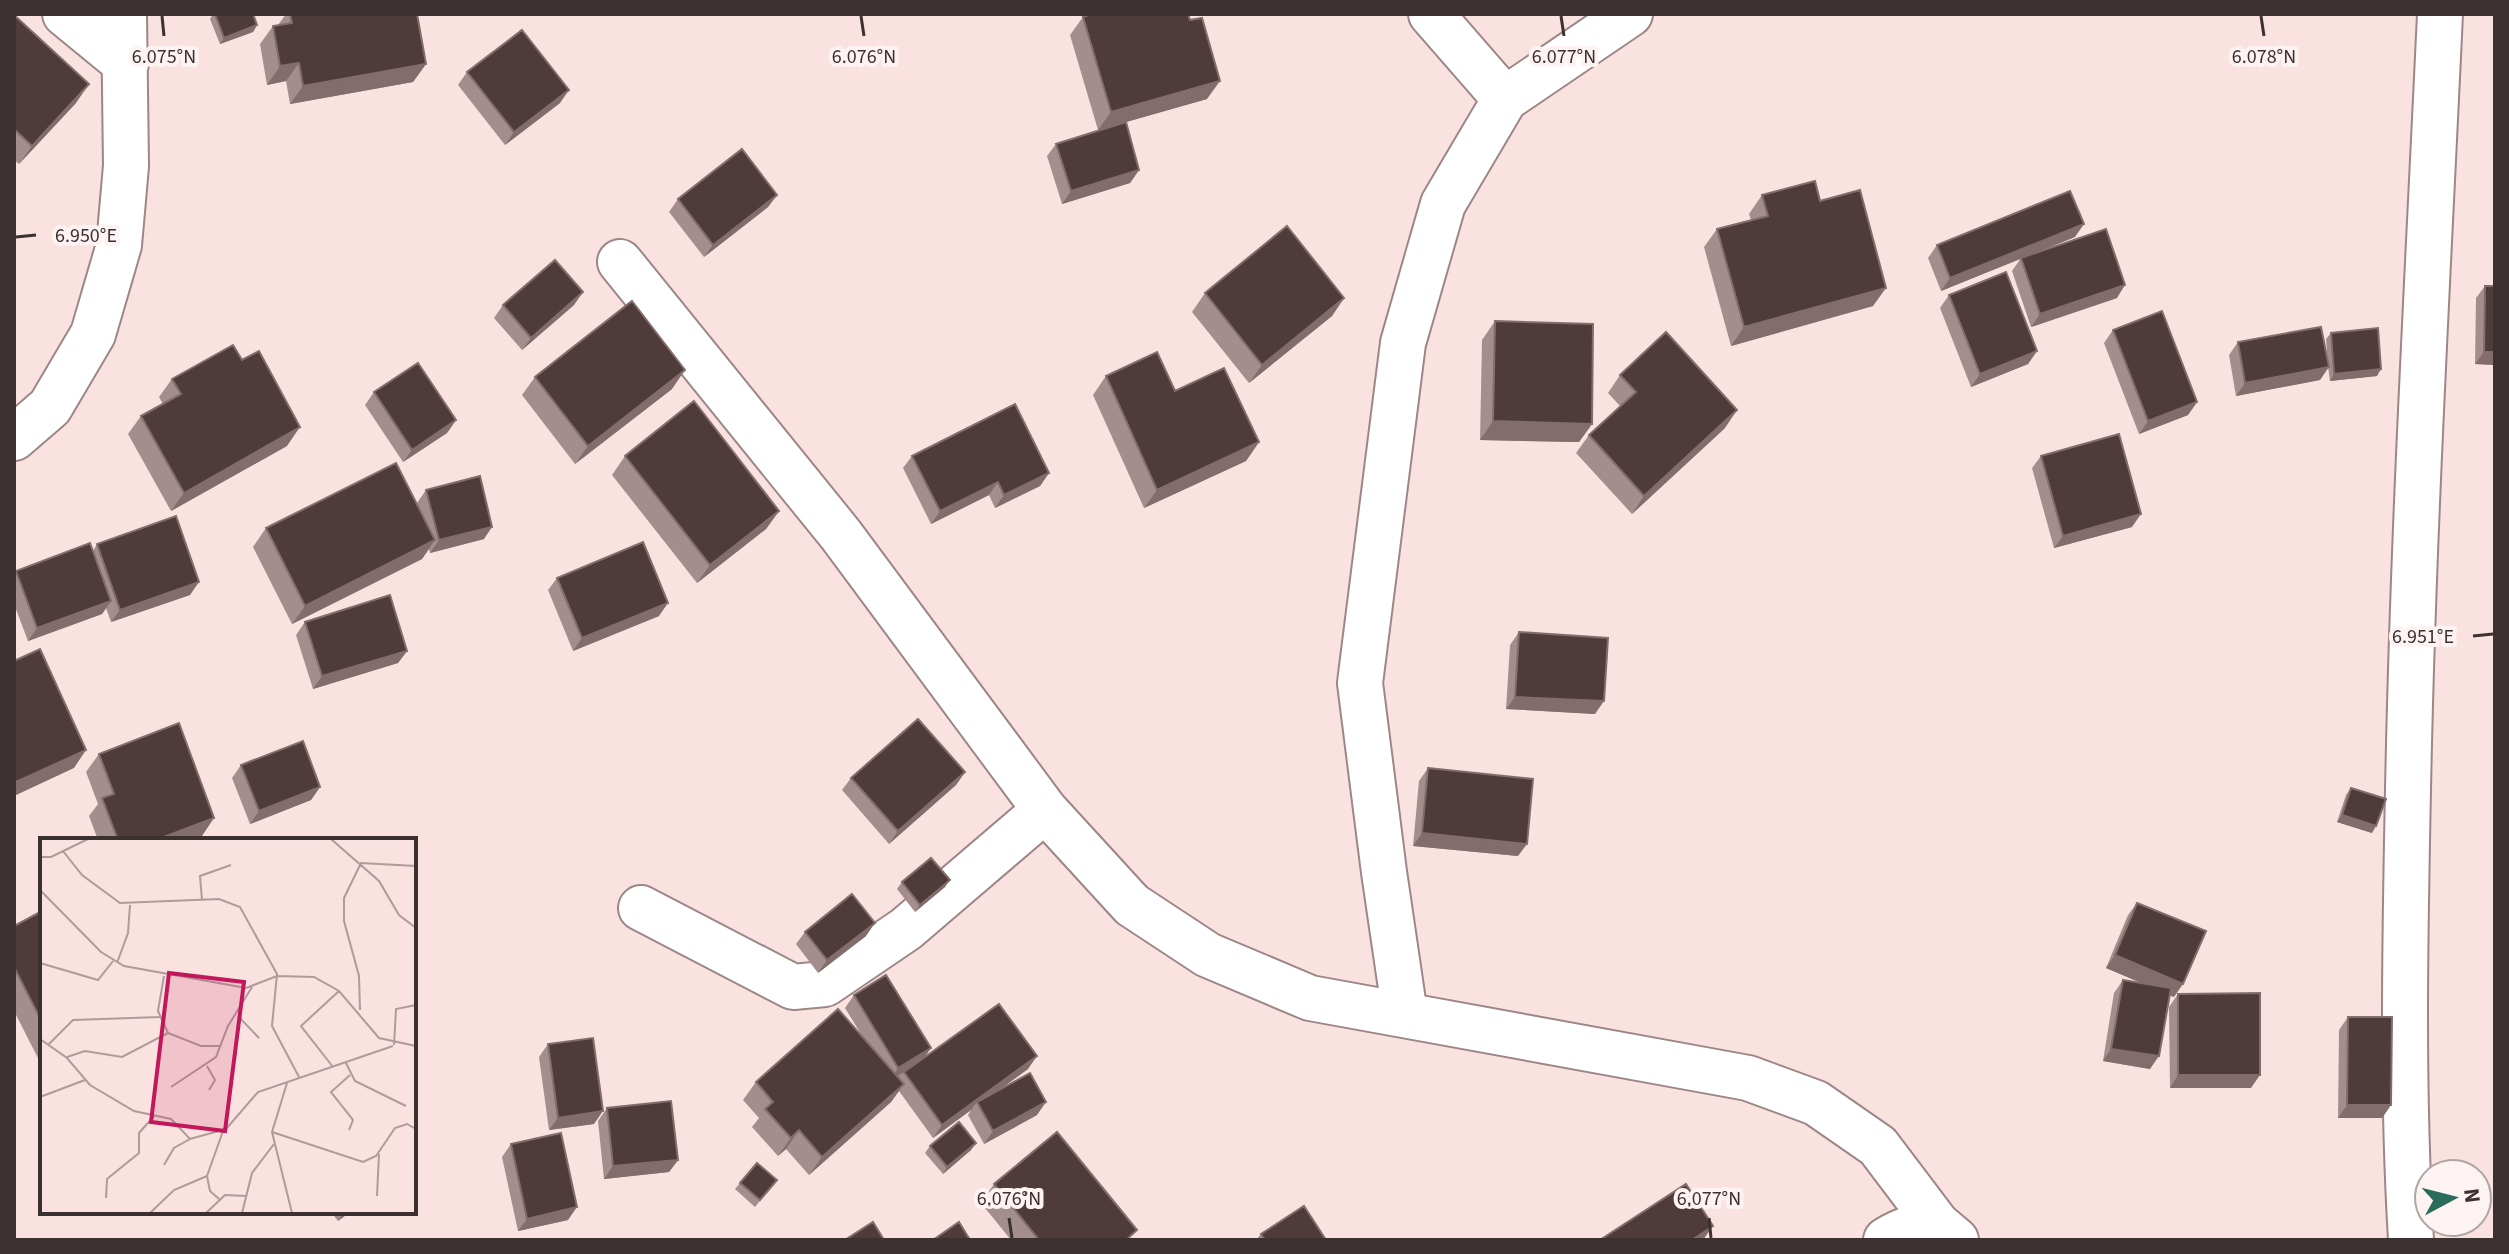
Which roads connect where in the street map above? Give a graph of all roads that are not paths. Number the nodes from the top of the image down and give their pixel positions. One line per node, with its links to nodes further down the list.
1 (65, 14): 6 (street)
2 (124, 14): 6 (street)
3 (1431, 14): 7 (street)
4 (1630, 14): 7 (street)
5 (2440, 14): 15 (street)
6 (126, 64): 9 (street)
7 (1505, 99): 12 (street)
8 (620, 262): 10 (street)
9 (14, 438)
10 (1045, 810): 11 (street); 12 (street)
11 (641, 908)
12 (1405, 1015): 13 (street)
13 (1946, 1232): 14 (street)
14 (1886, 1240)
15 (2411, 1240)

